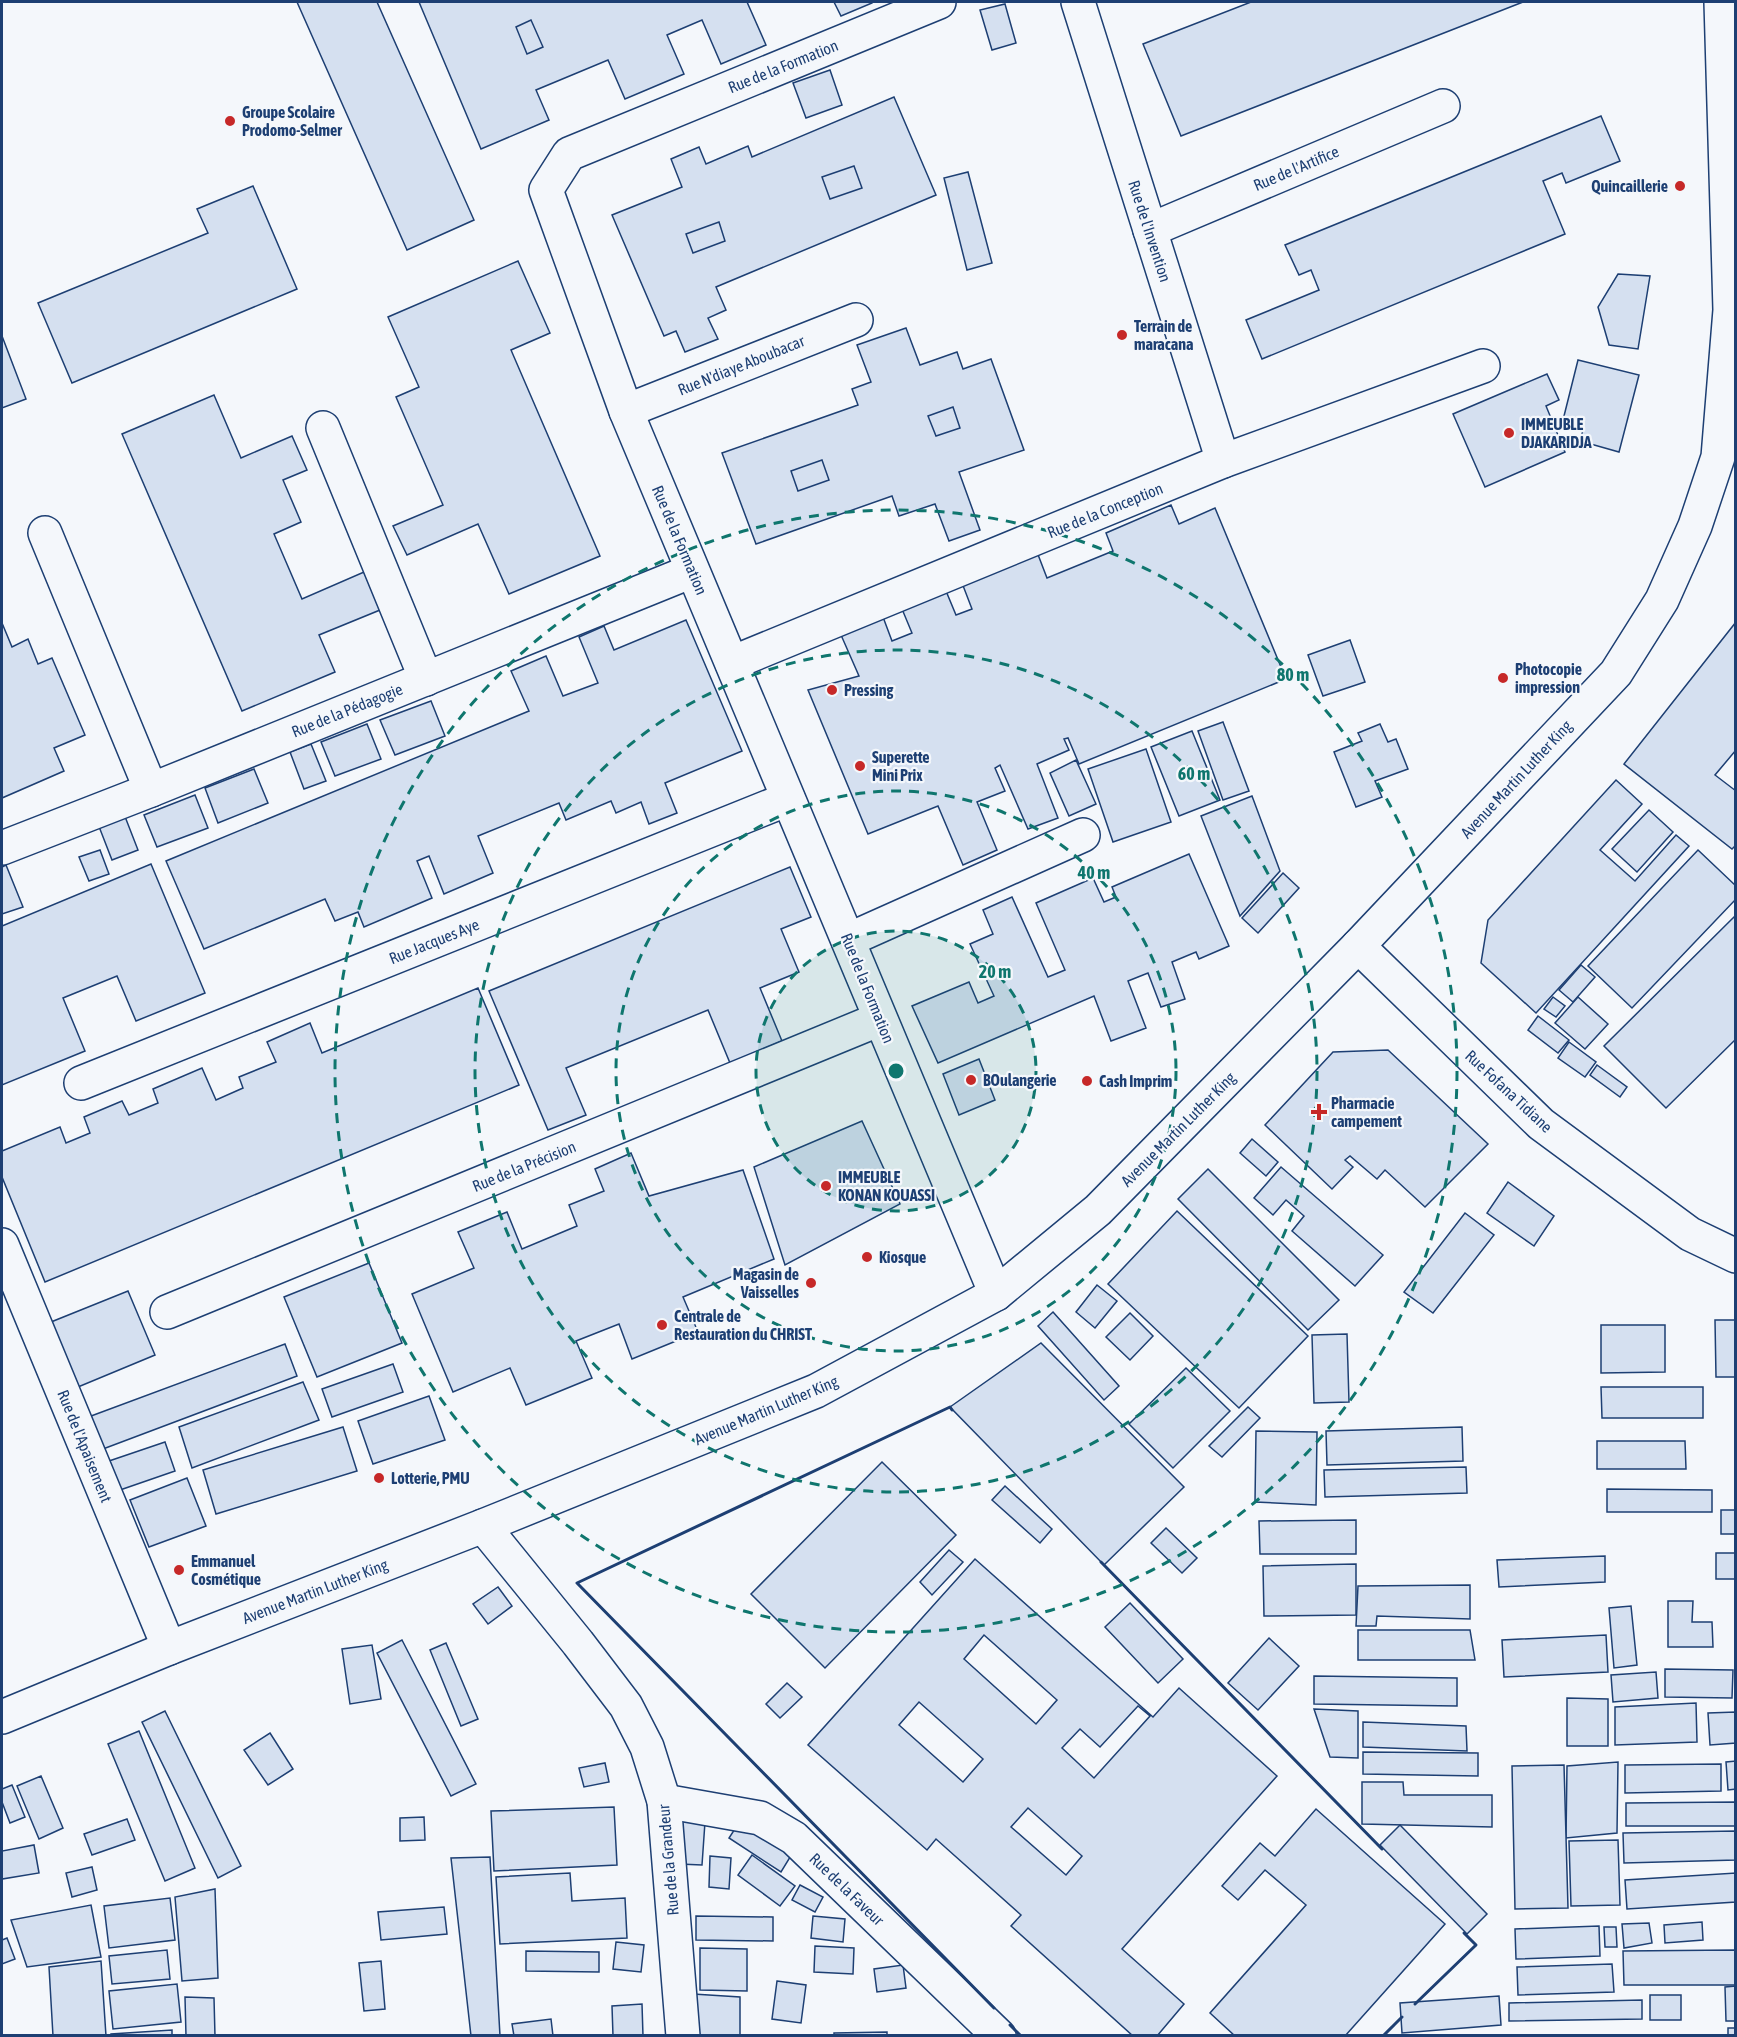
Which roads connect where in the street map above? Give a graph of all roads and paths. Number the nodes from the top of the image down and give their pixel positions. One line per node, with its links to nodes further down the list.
1 (939, 2): 8 (street, Rue de la Formation)
2 (1077, 2): 5 (street, Rue de l'Invention)
3 (1720, 2): 20 (street, Avenue Martin Luther King)
4 (1443, 106): 5 (street, Rue de l'Artifice)
5 (1150, 230): 10 (street, Rue de l'Invention)
6 (856, 320): 8 (street, Rue N'diaye Aboubacar)
7 (1483, 366): 10 (street, Rue de la Conception)
8 (626, 411): 12 (street, Rue de la Formation)
9 (323, 428): 14 (street)
10 (1223, 461): 13 (street, Rue de la Conception)
11 (45, 533): 15 (street)
12 (692, 571): 13 (street, Rue de la Formation); 14 (street, Rue de la Pédagogie)
13 (732, 663): 16 (street, Rue de la Formation)
14 (426, 679): 15 (street, Rue de la Pédagogie)
15 (151, 790): 18 (street, Rue de la Pédagogie)
16 (788, 799): 19 (street, Rue de la Formation); 22 (street, Rue Jacques Aye)
17 (1083, 835): 19 (street)
18 (2, 848)
19 (848, 940): 21 (street, Rue de la Formation)
20 (1358, 946): 24 (street, Rue Fofana Tidiane); 25 (street, Avenue Martin Luther King)
21 (880, 1019): 25 (street, Rue de la Formation); 26 (street, Rue de la Précision)
22 (81, 1083)
23 (2, 1245): 28 (street, Rue de l'Apaisement)
24 (1736, 1256)
25 (996, 1294): 27 (street, Avenue Martin Luther King)
26 (167, 1312)
27 (483, 1526): 28 (street, Avenue Martin Luther King); 30 (street, Rue de la Grandeur)
28 (169, 1648): 29 (street, Avenue Martin Luther King)
29 (2, 1717)
30 (664, 1801): 31 (street, Rue de la Grandeur); 32 (street, Rue de la Faveur)
31 (683, 2036)
32 (999, 2036)

